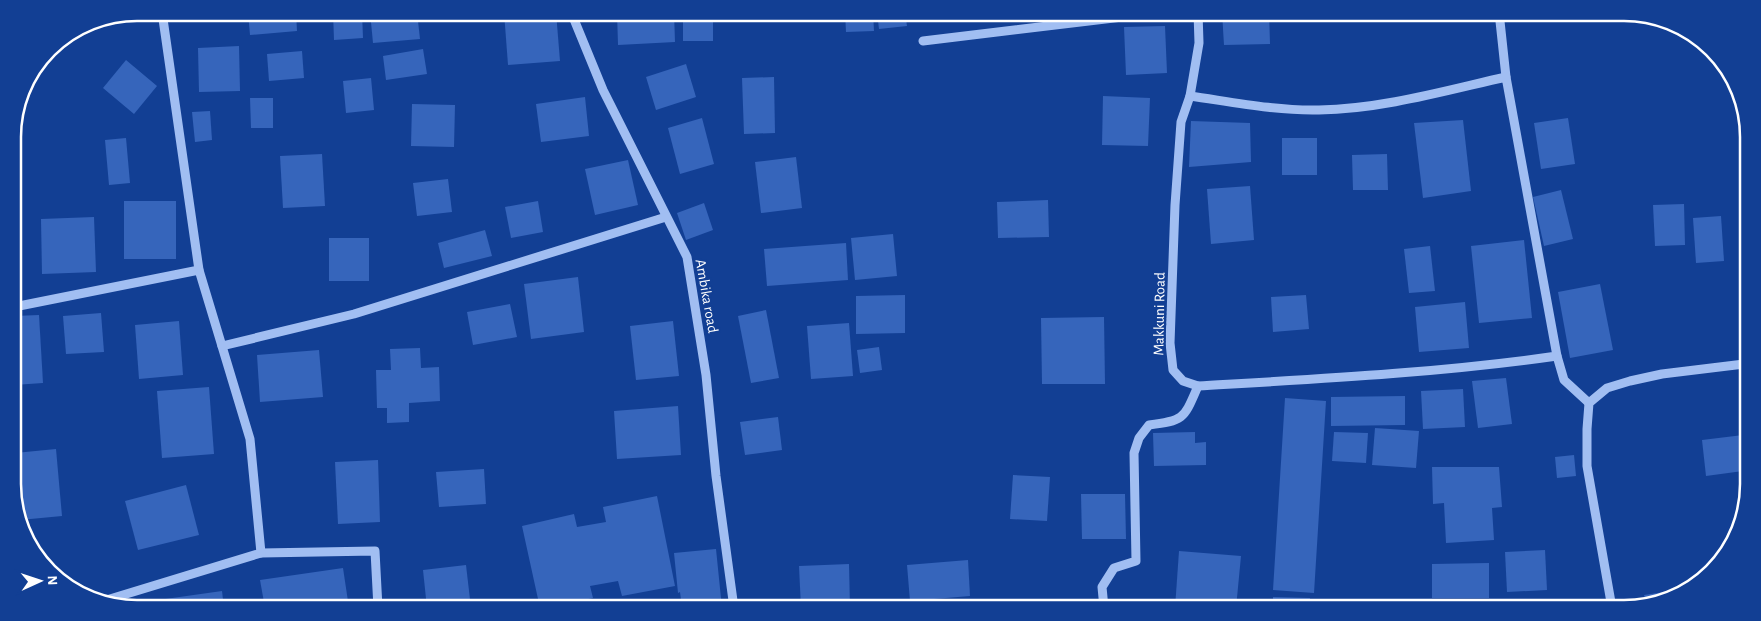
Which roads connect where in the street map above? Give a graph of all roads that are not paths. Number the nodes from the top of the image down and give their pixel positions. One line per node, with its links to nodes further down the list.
1 (163, 21): 10 (street)
2 (575, 21): 9 (street, Ambika road)
3 (1090, 21): 6 (street)
4 (1198, 21): 8 (street, Makkuni Road)
5 (1500, 21): 7 (street)
6 (924, 41)
7 (1506, 77): 8 (street); 13 (street)
8 (1190, 96): 15 (street, Makkuni Road)
9 (666, 216): 12 (street); 20 (street, Ambika road)
10 (199, 270): 11 (street); 12 (street)
11 (21, 306)
12 (222, 346): 17 (street)
13 (1557, 356): 15 (street); 16 (street)
14 (1740, 364): 16 (street)
15 (1198, 386): 21 (street)
16 (1589, 403): 22 (street)
17 (261, 552): 18 (street); 19 (street)
18 (113, 598)
19 (378, 600)
20 (733, 600)
21 (1103, 600)
22 (1611, 600)

